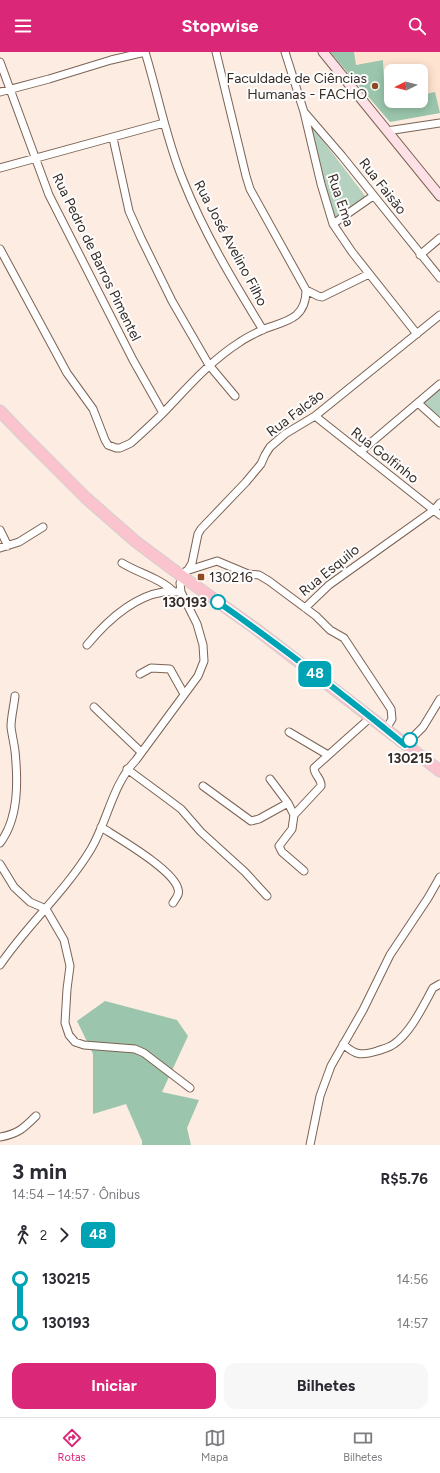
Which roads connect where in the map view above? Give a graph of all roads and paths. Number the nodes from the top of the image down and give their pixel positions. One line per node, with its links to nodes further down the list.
1 (145, 52): 6 (street); 9 (street, Rua José Avelino Filho)
2 (216, 52): 23 (street)
3 (285, 52): 8 (street, Rua Ema)
4 (323, 52): 11 (street)
5 (0, 62): 6 (street, Rua Pedro de Barros Pimentel)
6 (10, 89): 7 (street); 13 (street, Rua Pedro de Barros Pimentel)
7 (0, 92)
8 (304, 112): 15 (street, Rua Faisão); 17 (street, Rua Ema)
9 (164, 123): 12 (street); 25 (street, Rua José Avelino Filho)
10 (440, 123): 11 (street)
11 (387, 131): 16 (street)
12 (113, 138): 13 (street); 27 (street)
13 (36, 158): 14 (street); 32 (street, Rua Pedro de Barros Pimentel)
14 (0, 168)
15 (373, 196): 17 (street); 20 (street, Rua Faisão)
16 (440, 196)
17 (333, 224): 21 (street, Rua Ema)
18 (440, 238): 20 (street)
19 (0, 248): 32 (street)
20 (420, 255): 22 (street, Rua Faisão)
21 (369, 274): 23 (street); 26 (street, Rua Ema)
22 (440, 278)
23 (306, 290): 25 (street)
24 (440, 315): 26 (street, Rua Falcão)
25 (262, 330): 27 (street)
26 (417, 334): 33 (street, Rua Falcão)
27 (209, 365): 29 (street); 32 (street)
28 (440, 384): 30 (street)
29 (235, 396)
30 (418, 403): 34 (street); 35 (street)
31 (0, 411): 43 (main road)
32 (163, 413)
33 (314, 416): 35 (street, Rua Golfinho); 43 (street, Rua Falcão)
34 (440, 424)
35 (360, 452): 37 (street, Rua Golfinho)
36 (440, 503): 37 (street, Rua Esquilo)
37 (437, 512): 46 (street, Rua Esquilo)
38 (43, 526): 40 (street)
39 (0, 530): 40 (street)
40 (8, 546): 41 (street)
41 (0, 548)
42 (122, 563): 44 (street)
43 (185, 574): 45 (street, Rua Falcão); 46 (street, Rua Esquilo); 53 (main road)
44 (174, 592): 45 (street); 47 (street)
45 (181, 592): 49 (street)
46 (304, 608): 54 (street)
47 (87, 644)
48 (140, 674): 49 (street)
49 (184, 694): 57 (street)
50 (15, 696): 66 (street)
51 (440, 698): 56 (street)
52 (94, 707): 57 (street)
53 (371, 717): 54 (main road); 58 (street)
54 (386, 729): 56 (main road)
55 (289, 732): 58 (street)
56 (405, 745): 60 (main road)
57 (141, 752): 59 (street)
58 (328, 755): 64 (street)
59 (127, 769): 65 (street); 70 (street)
60 (440, 771)
61 (270, 779): 63 (street)
62 (203, 786): 63 (street)
63 (288, 803): 64 (street)
64 (294, 814): 68 (street)
65 (101, 827): 71 (street); 72 (street)
66 (0, 843)
67 (0, 864): 72 (street)
68 (304, 871)
69 (440, 876): 75 (street)
70 (267, 896)
71 (173, 903)
72 (46, 909): 73 (street); 76 (street)
73 (0, 965)
74 (440, 984): 75 (street)
75 (343, 1044): 79 (street)
76 (190, 1088)
77 (36, 1116): 78 (street)
78 (0, 1137)
79 (310, 1145)

